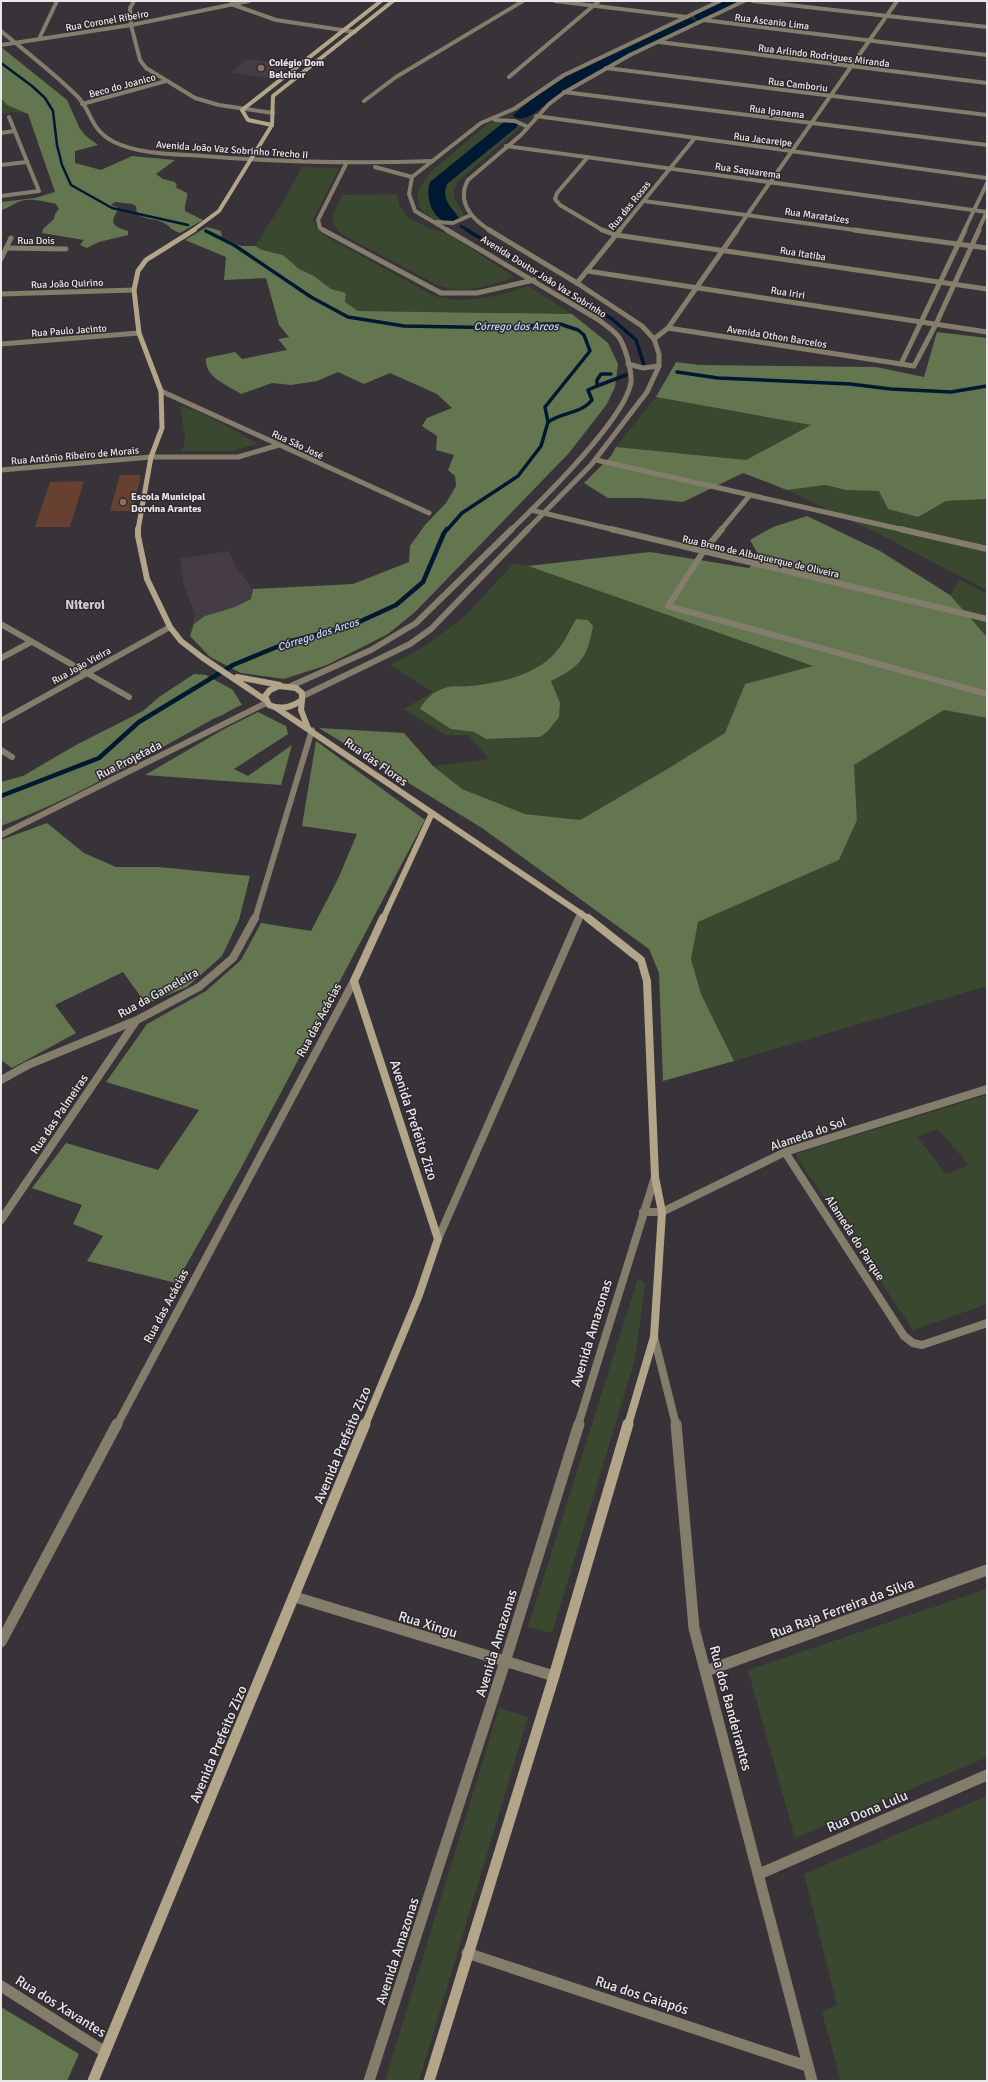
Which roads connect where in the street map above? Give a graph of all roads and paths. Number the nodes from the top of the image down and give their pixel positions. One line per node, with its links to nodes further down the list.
1 (57, 1): 28 (street)
2 (134, 1): 23 (street)
3 (224, 1): 15 (street)
4 (249, 1): 15 (street, Rua Coronel Ribeiro)
5 (381, 1): 16 (main road)
6 (394, 1): 18 (main road)
7 (523, 1): 43 (street)
8 (555, 1): 17 (street, Rua Ascanio Lima)
9 (599, 1): 17 (street)
10 (720, 1): 20 (street)
11 (744, 1): 21 (street, Avenida Doutor João Vaz Sobrinho)
12 (753, 1): 19 (street)
13 (789, 1): 19 (street)
14 (896, 1): 19 (street)
15 (231, 4): 23 (street, Rua Coronel Ribeiro); 25 (street)
16 (375, 6): 18 (main road); 25 (main road)
17 (593, 6): 20 (street, Rua Ascanio Lima); 38 (street)
18 (386, 7): 27 (main road)
19 (887, 14): 22 (street); 24 (street); 29 (street)
20 (686, 17): 21 (street, Rua Ascanio Lima); 45 (street)
21 (705, 20): 29 (street, Rua Ascanio Lima); 30 (street, Avenida Doutor João Vaz Sobrinho)
22 (987, 23)
23 (132, 25): 28 (street, Rua Coronel Ribeiro); 39 (street)
24 (987, 27)
25 (344, 30): 27 (street); 34 (main road)
26 (1, 31): 31 (street, Avenida João Vaz Sobrinho Trecho II)
27 (355, 32): 35 (main road)
28 (39, 39): 31 (street, Rua Coronel Ribeiro)
29 (869, 40): 33 (street, Rua Ascanio Lima); 36 (street)
30 (659, 42): 36 (street, Rua Arlindo Rodrigues Miranda); 37 (street, Avenida Doutor João Vaz Sobrinho)
31 (15, 43): 32 (street, Rua Coronel Ribeiro); 44 (street, Avenida João Vaz Sobrinho Trecho II)
32 (3, 45)
33 (987, 55)
34 (306, 60): 35 (main road); 46 (main road)
35 (318, 61): 47 (main road)
36 (851, 66): 40 (street, Rua Arlindo Rodrigues Miranda); 42 (street)
37 (606, 68): 41 (street, Avenida Doutor João Vaz Sobrinho); 42 (street, Rua Camboriu)
38 (508, 77)
39 (166, 81): 44 (street, Beco do Joanico); 46 (street)
40 (987, 83)
41 (564, 92): 49 (street, Avenida Doutor João Vaz Sobrinho); 54 (street, Rua Ipanema)
42 (830, 96): 48 (street, Rua Camboriu); 54 (street)
43 (364, 101)
44 (82, 104): 64 (street, Avenida João Vaz Sobrinho Trecho II)
45 (514, 109): 51 (street); 53 (street)
46 (242, 110): 47 (street); 55 (main road)
47 (273, 113): 55 (main road)
48 (987, 115)
49 (536, 116): 52 (street); 56 (street, Avenida Doutor João Vaz Sobrinho); 59 (street, Rua Jacareipe)
50 (9, 117): 57 (street)
51 (521, 118)
52 (530, 118)
53 (481, 123): 56 (street); 65 (street)
54 (811, 123): 60 (street, Rua Ipanema); 62 (street)
55 (272, 125): 64 (main road)
56 (528, 127): 61 (street, Avenida Doutor João Vaz Sobrinho)
57 (14, 131): 58 (street); 66 (street)
58 (1, 133)
59 (694, 139): 62 (street, Rua Jacareipe); 70 (street, Rua das Rosas)
60 (987, 145)
61 (506, 146): 63 (street, Rua Saquarema); 79 (street, Avenida Doutor João Vaz Sobrinho)
62 (790, 152): 72 (street, Rua Jacareipe); 73 (street)
63 (588, 157): 70 (street, Rua Saquarema); 82 (street, Rua Itatiba)
64 (251, 160): 67 (street, Avenida João Vaz Sobrinho Trecho II); 98 (main road)
65 (433, 161): 68 (street); 71 (street)
66 (26, 162): 69 (street); 75 (street)
67 (346, 164): 68 (street, Avenida João Vaz Sobrinho Trecho II); 92 (street)
68 (366, 164): 71 (street)
69 (1, 165)
70 (670, 169): 73 (street, Rua Saquarema); 76 (street, Rua das Rosas)
71 (412, 178): 81 (street, Avenida Doutor João Vaz Sobrinho)
72 (987, 178)
73 (769, 182): 77 (street, Rua Saquarema); 80 (street)
74 (987, 183): 77 (street)
75 (1, 196)
76 (644, 201): 80 (street, Rua Marataízes); 82 (street, Rua das Rosas)
77 (974, 210): 78 (street, Rua Saquarema); 84 (street)
78 (987, 211): 85 (street, Avenida Othon Barcelos)
79 (471, 214): 81 (street); 94 (street, Avenida Doutor João Vaz Sobrinho)
80 (746, 215): 84 (street, Rua Marataízes); 89 (street)
81 (429, 221): 92 (street, Avenida Doutor João Vaz Sobrinho)
82 (616, 235): 89 (street, Rua Itatiba); 91 (street, Rua das Rosas)
83 (12, 238): 86 (street, Rua Dois)
84 (958, 244): 85 (street, Rua Marataízes); 93 (street)
85 (970, 246): 87 (street, Rua Marataízes); 95 (street, Avenida Othon Barcelos)
86 (6, 248): 88 (street, Rua Dois); 90 (street, Rua Dois)
87 (987, 248)
88 (66, 249)
89 (721, 250): 93 (street, Rua Itatiba); 96 (street)
90 (1, 259)
91 (587, 271): 94 (street, Rua das Rosas); 96 (street, Rua Iriri)
92 (534, 280): 107 (street, Avenida Doutor João Vaz Sobrinho)
93 (940, 282): 95 (street, Rua Itatiba); 100 (street)
94 (577, 283): 105 (street, Avenida Doutor João Vaz Sobrinho)
95 (952, 284): 97 (street, Rua Itatiba); 101 (street, Avenida Othon Barcelos)
96 (695, 287): 100 (street, Rua Iriri); 102 (street)
97 (987, 289)
98 (134, 290): 99 (street, Rua João Quirino); 104 (main road)
99 (1, 294)
100 (921, 322): 101 (street, Rua Iriri); 108 (street)
101 (936, 324): 103 (street, Rua Iriri); 108 (street, Avenida Othon Barcelos)
102 (668, 328): 105 (street); 108 (street, Avenida Othon Barcelos)
103 (987, 332)
104 (139, 333): 106 (street, Rua Paulo Jacinto); 110 (main road)
105 (654, 339): 109 (street, Avenida Doutor João Vaz Sobrinho)
106 (1, 344)
107 (628, 364): 109 (street); 116 (street, Avenida Doutor João Vaz Sobrinho)
108 (901, 364)
109 (659, 366): 113 (street)
110 (160, 391): 111 (street, Rua São José); 112 (main road)
111 (279, 445): 112 (street, Rua Antônio Ribeiro de Morais); 117 (street, Rua São José)
112 (151, 457): 114 (street, Rua Antônio Ribeiro de Morais); 123 (main road)
113 (596, 460): 115 (street); 118 (street)
114 (1, 470)
115 (750, 495): 119 (street); 120 (street)
116 (531, 510): 118 (street, Rua Breno de Albuquerque de Oliveira); 128 (street, Avenida Doutor João Vaz Sobrinho)
117 (429, 513)
118 (546, 514): 120 (street, Rua Breno de Albuquerque de Oliveira); 131 (street)
119 (987, 548)
120 (703, 552): 121 (street, Rua Breno de Albuquerque de Oliveira); 129 (street)
121 (987, 619)
122 (1, 624): 124 (street)
123 (170, 627): 126 (street, Rua João Vieira); 127 (main road)
124 (31, 642): 125 (street); 126 (street)
125 (1, 658)
126 (88, 673): 130 (street); 134 (street, Rua João Vieira)
127 (230, 675): 128 (main road); 132 (main road)
128 (288, 686): 131 (main road); 132 (main road)
129 (987, 694)
130 (129, 697)
131 (302, 698): 133 (main road); 135 (main road)
132 (265, 701): 133 (main road); 139 (street, Rua Projetada)
133 (275, 707): 135 (main road)
134 (1, 721)
135 (310, 729): 138 (main road, Rua das Flores); 142 (street, Rua da Gameleira)
136 (1, 750): 137 (street)
137 (12, 757)
138 (432, 814): 140 (main road, Rua das Flores); 141 (main road)
139 (1, 834)
140 (581, 913): 146 (main road, Rua das Flores); 150 (street)
141 (354, 981): 150 (main road, Avenida Prefeito Zizo); 155 (street, Rua das Acácias)
142 (136, 1020): 143 (street, Rua da Gameleira); 149 (street, Rua das Palmeiras)
143 (1, 1080)
144 (987, 1089): 145 (street, Alameda do Sol)
145 (785, 1152): 148 (street, Alameda do Sol); 151 (street, Alameda do Parque)
146 (655, 1177): 147 (street, Avenida Amazonas); 148 (main road, Rua das Flores)
147 (643, 1212): 148 (street, Alameda do Sol); 156 (street, Avenida Amazonas)
148 (662, 1212): 152 (main road)
149 (1, 1220)
150 (438, 1239): 154 (main road, Avenida Prefeito Zizo)
151 (987, 1323)
152 (654, 1337): 157 (street, Rua dos Bandeirantes); 158 (main road)
153 (987, 1570): 157 (street, Rua Raja Ferreira da Silva)
154 (295, 1597): 156 (street, Rua Xingu); 163 (main road, Avenida Prefeito Zizo)
155 (1, 1642)
156 (505, 1662): 158 (street, Rua Xingu); 166 (street, Avenida Amazonas)
157 (706, 1671): 160 (street, Rua dos Bandeirantes)
158 (554, 1676): 161 (main road)
159 (987, 1775): 160 (street, Rua Dona Lulu)
160 (758, 1874): 164 (street, Rua dos Bandeirantes)
161 (467, 1953): 164 (street, Rua dos Caiapós); 167 (main road)
162 (1, 1986): 163 (street, Rua dos Xavantes)
163 (105, 2052): 165 (main road, Avenida Prefeito Zizo)
164 (807, 2066): 168 (street, Rua dos Bandeirantes)
165 (93, 2081)
166 (369, 2081)
167 (429, 2081)
168 (812, 2081)

